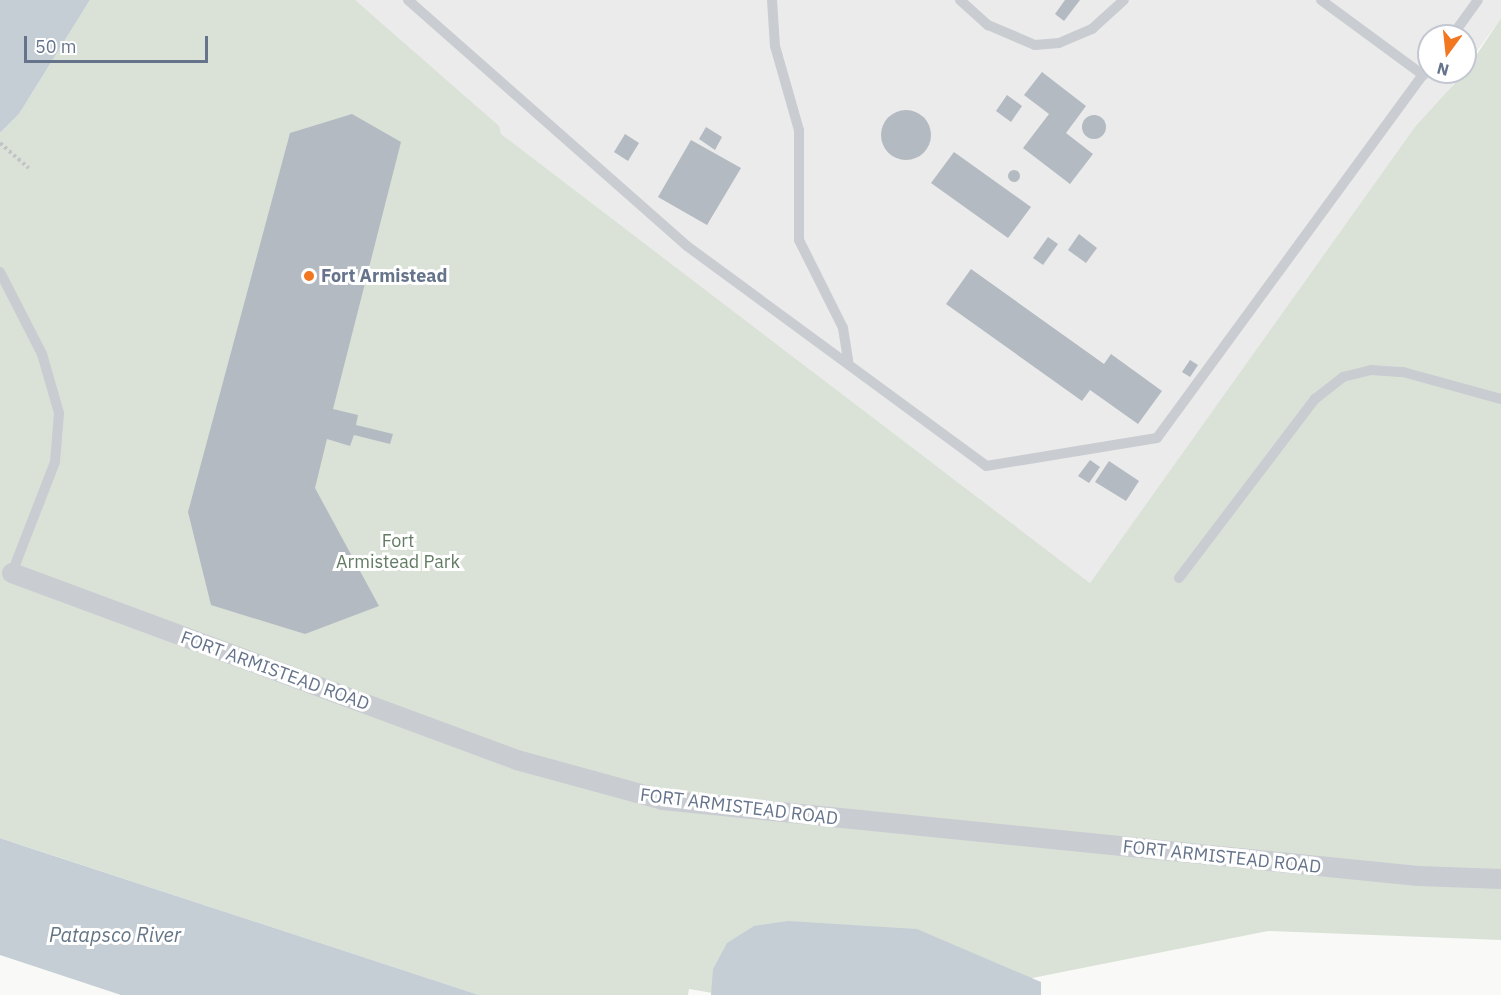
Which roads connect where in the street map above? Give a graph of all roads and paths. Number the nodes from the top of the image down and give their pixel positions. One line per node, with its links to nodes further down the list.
1 (408, 0): 13 (lane)
2 (772, 0): 13 (lane)
3 (960, 0): 4 (lane)
4 (1124, 0)
5 (1321, 0): 8 (lane)
6 (1478, 0): 7 (lane)
7 (1461, 24)
8 (1417, 65)
9 (1417, 83): 13 (lane)
10 (0, 143): 11 (path)
11 (29, 168)
12 (0, 273): 15 (lane)
13 (848, 361)
14 (1501, 399): 16 (lane)
15 (12, 573): 17 (street, FORT ARMISTEAD ROAD)
16 (1179, 578)
17 (1501, 879)

